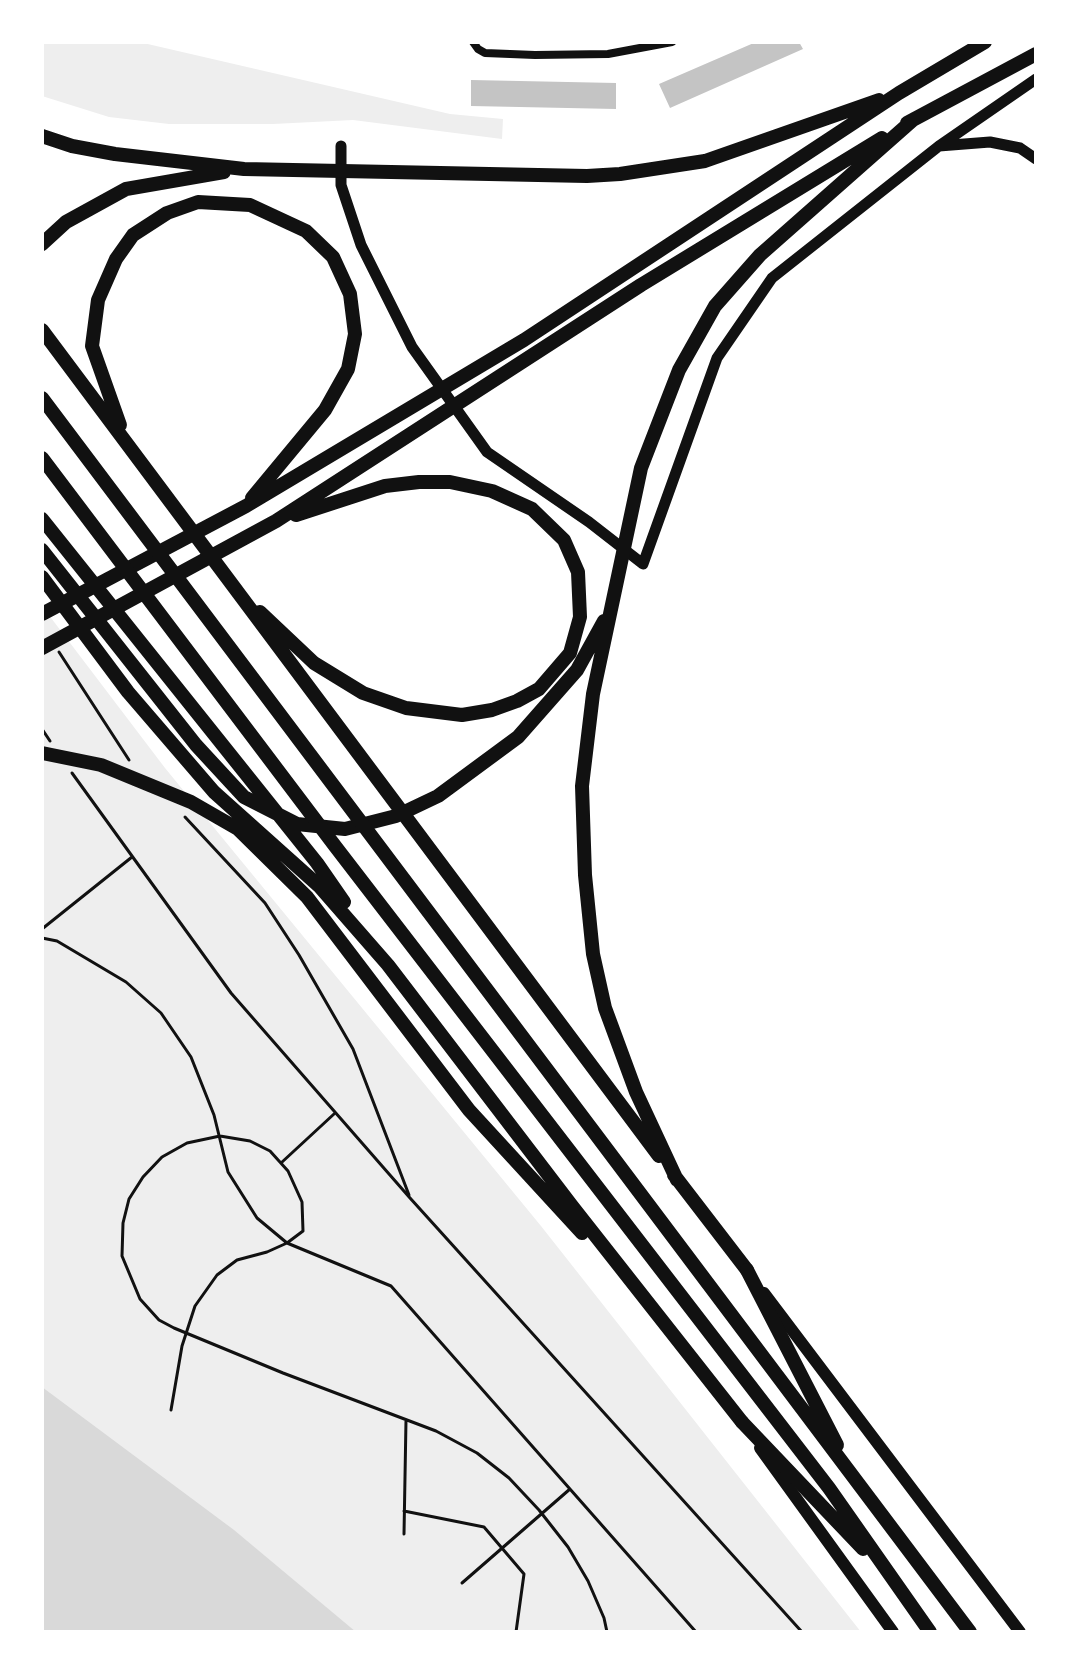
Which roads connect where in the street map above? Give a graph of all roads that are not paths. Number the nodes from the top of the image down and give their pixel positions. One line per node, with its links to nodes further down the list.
1 (473, 42): 2 (street)
2 (672, 42)
3 (985, 42): 6 (main road)
4 (1036, 54): 7 (main road)
5 (1036, 79): 10 (street)
6 (899, 93): 12 (main road); 18 (main road)
7 (914, 119): 20 (main road); 24 (main road)
8 (42, 136): 12 (main road)
9 (341, 146): 10 (street)
10 (939, 146): 11 (street)
11 (1036, 159)
12 (244, 169): 13 (main road)
13 (42, 244)
14 (42, 330): 16 (main road)
15 (42, 398): 33 (main road)
16 (124, 437): 18 (main road); 22 (main road)
17 (42, 458): 34 (main road)
18 (246, 506): 25 (main road)
19 (42, 519): 28 (main road)
20 (276, 521): 22 (main road); 26 (main road)
21 (42, 550): 24 (main road)
22 (224, 576): 29 (main road)
23 (42, 577): 28 (main road)
24 (613, 606): 29 (main road)
25 (42, 614)
26 (48, 646)
27 (50, 752): 31 (main road)
28 (388, 965): 31 (main road)
29 (677, 1180): 30 (main road)
30 (747, 1270): 33 (main road); 38 (main road)
31 (672, 1331): 32 (main road)
32 (742, 1422): 34 (main road); 35 (main road)
33 (858, 1484): 37 (main road)
34 (896, 1583): 36 (main road)
35 (893, 1632)
36 (930, 1632)
37 (970, 1632)
38 (1020, 1632)

